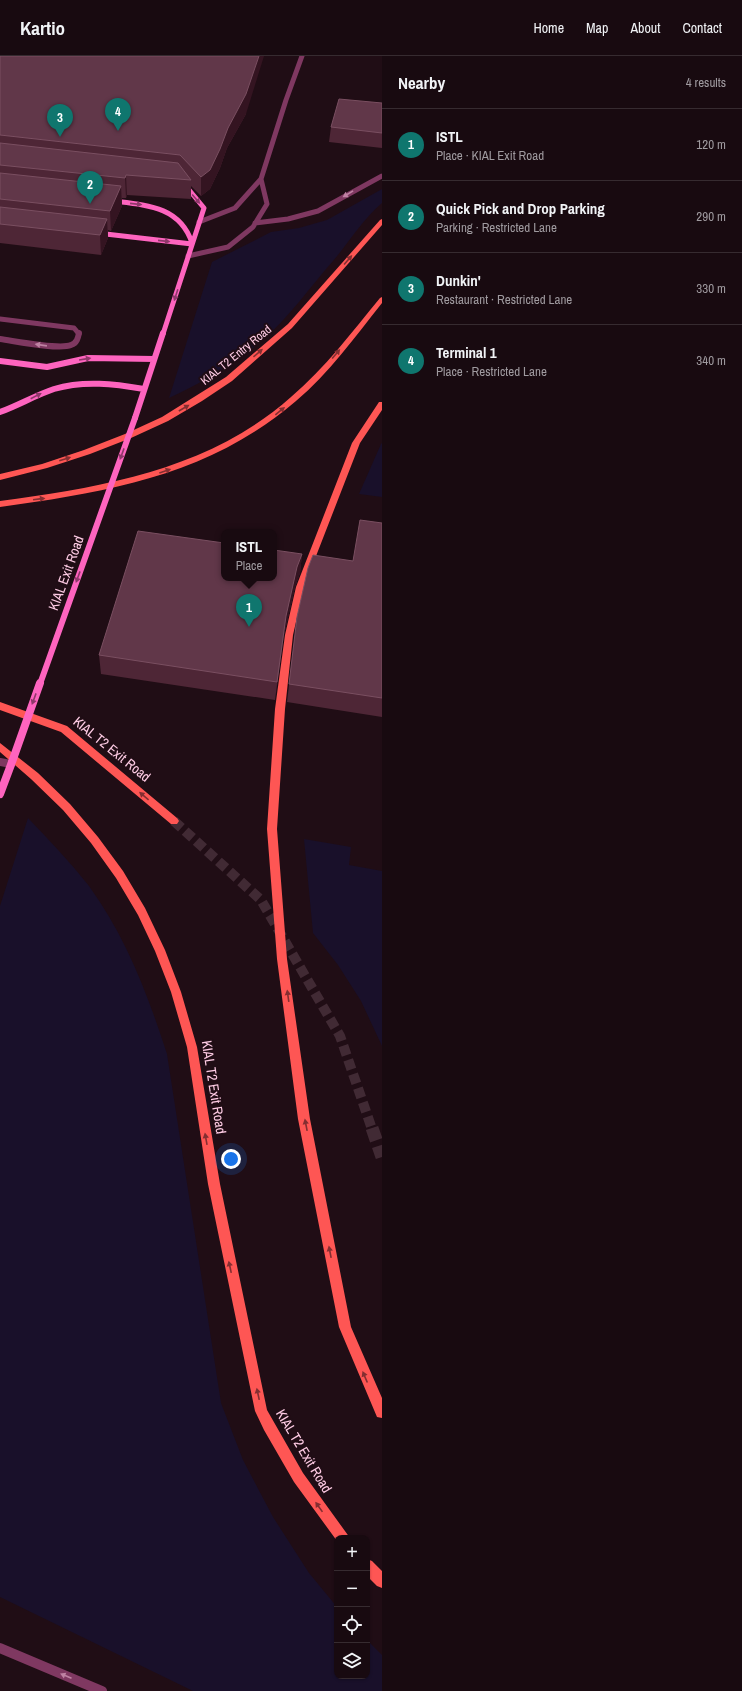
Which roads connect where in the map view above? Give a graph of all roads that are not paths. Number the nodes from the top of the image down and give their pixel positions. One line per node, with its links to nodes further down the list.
1 (302, 56): 4 (lane)
2 (382, 176): 8 (lane, one-way to 8)
3 (180, 179): 7 (main road, KIAL Exit Road, one-way to 7)
4 (260, 179): 7 (lane); 8 (lane)
5 (106, 200): 10 (main road, one-way to 10)
6 (382, 221): 20 (main road, KIAL T2 Entry Road, one-way to 6)
7 (199, 222): 10 (main road, KIAL Exit Road)
8 (255, 223): 11 (lane)
9 (92, 233): 10 (main road, one-way to 10)
10 (192, 244): 11 (main road, KIAL Exit Road)
11 (188, 256): 15 (main road, KIAL Exit Road, one-way to 15)
12 (382, 299): 21 (main road, one-way to 12)
13 (0, 319): 14 (lane, one-way to 14)
14 (0, 339)
15 (154, 359): 16 (main road, one-way to 15); 17 (main road, KIAL Exit Road)
16 (0, 361)
17 (144, 388): 19 (main road, one-way to 17); 25 (main road, KIAL Exit Road, one-way to 25, bridge)
18 (382, 404): 28 (main road, one-way to 18)
19 (0, 412)
20 (0, 477)
21 (0, 504)
22 (0, 706): 27 (main road, KIAL T2 Exit Road, one-way to 22)
23 (0, 747): 29 (main road, KIAL T2 Exit Road, one-way to 23)
24 (0, 762): 25 (lane)
25 (11, 763): 26 (main road, KIAL Exit Road)
26 (0, 794)
27 (174, 821)
28 (382, 1412)
29 (340, 1535)
30 (370, 1569): 31 (main road)
31 (382, 1581)
32 (0, 1648): 33 (lane, one-way to 32)
33 (102, 1691)

